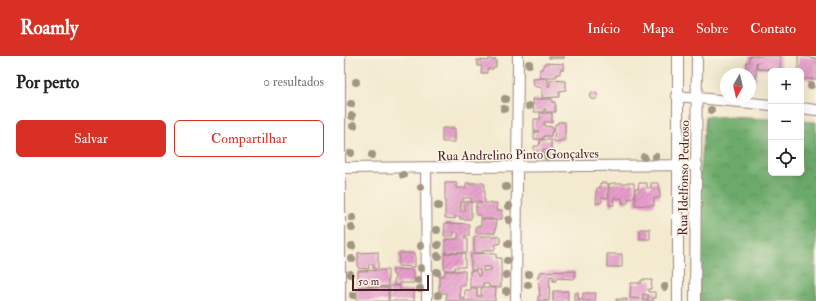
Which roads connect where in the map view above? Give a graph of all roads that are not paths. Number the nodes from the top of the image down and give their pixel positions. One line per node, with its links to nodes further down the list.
1 (340, 56): 13 (street)
2 (518, 56): 12 (street)
3 (678, 56): 5 (street, Rua Idelfonso Pedroso)
4 (697, 56): 6 (street, Rua Idelfonso Pedroso)
5 (677, 96): 6 (street); 10 (street, Rua Idelfonso Pedroso)
6 (697, 98): 7 (street); 11 (street, Rua Idelfonso Pedroso)
7 (768, 105)
8 (804, 108): 9 (street)
9 (816, 110)
10 (678, 165): 11 (street, Rua Andrelino Pinto Gonçalves); 12 (street, Rua Andrelino Pinto Gonçalves); 18 (street, Rua Idelfonso Pedroso)
11 (697, 165): 19 (street, Rua Idelfonso Pedroso)
12 (517, 167): 14 (street, Rua Andrelino Pinto Gonçalves); 17 (street)
13 (340, 168): 14 (street, Rua Andrelino Pinto Gonçalves); 15 (street)
14 (426, 168): 16 (street)
15 (340, 301)
16 (427, 301)
17 (516, 301)
18 (678, 301)
19 (695, 301)

